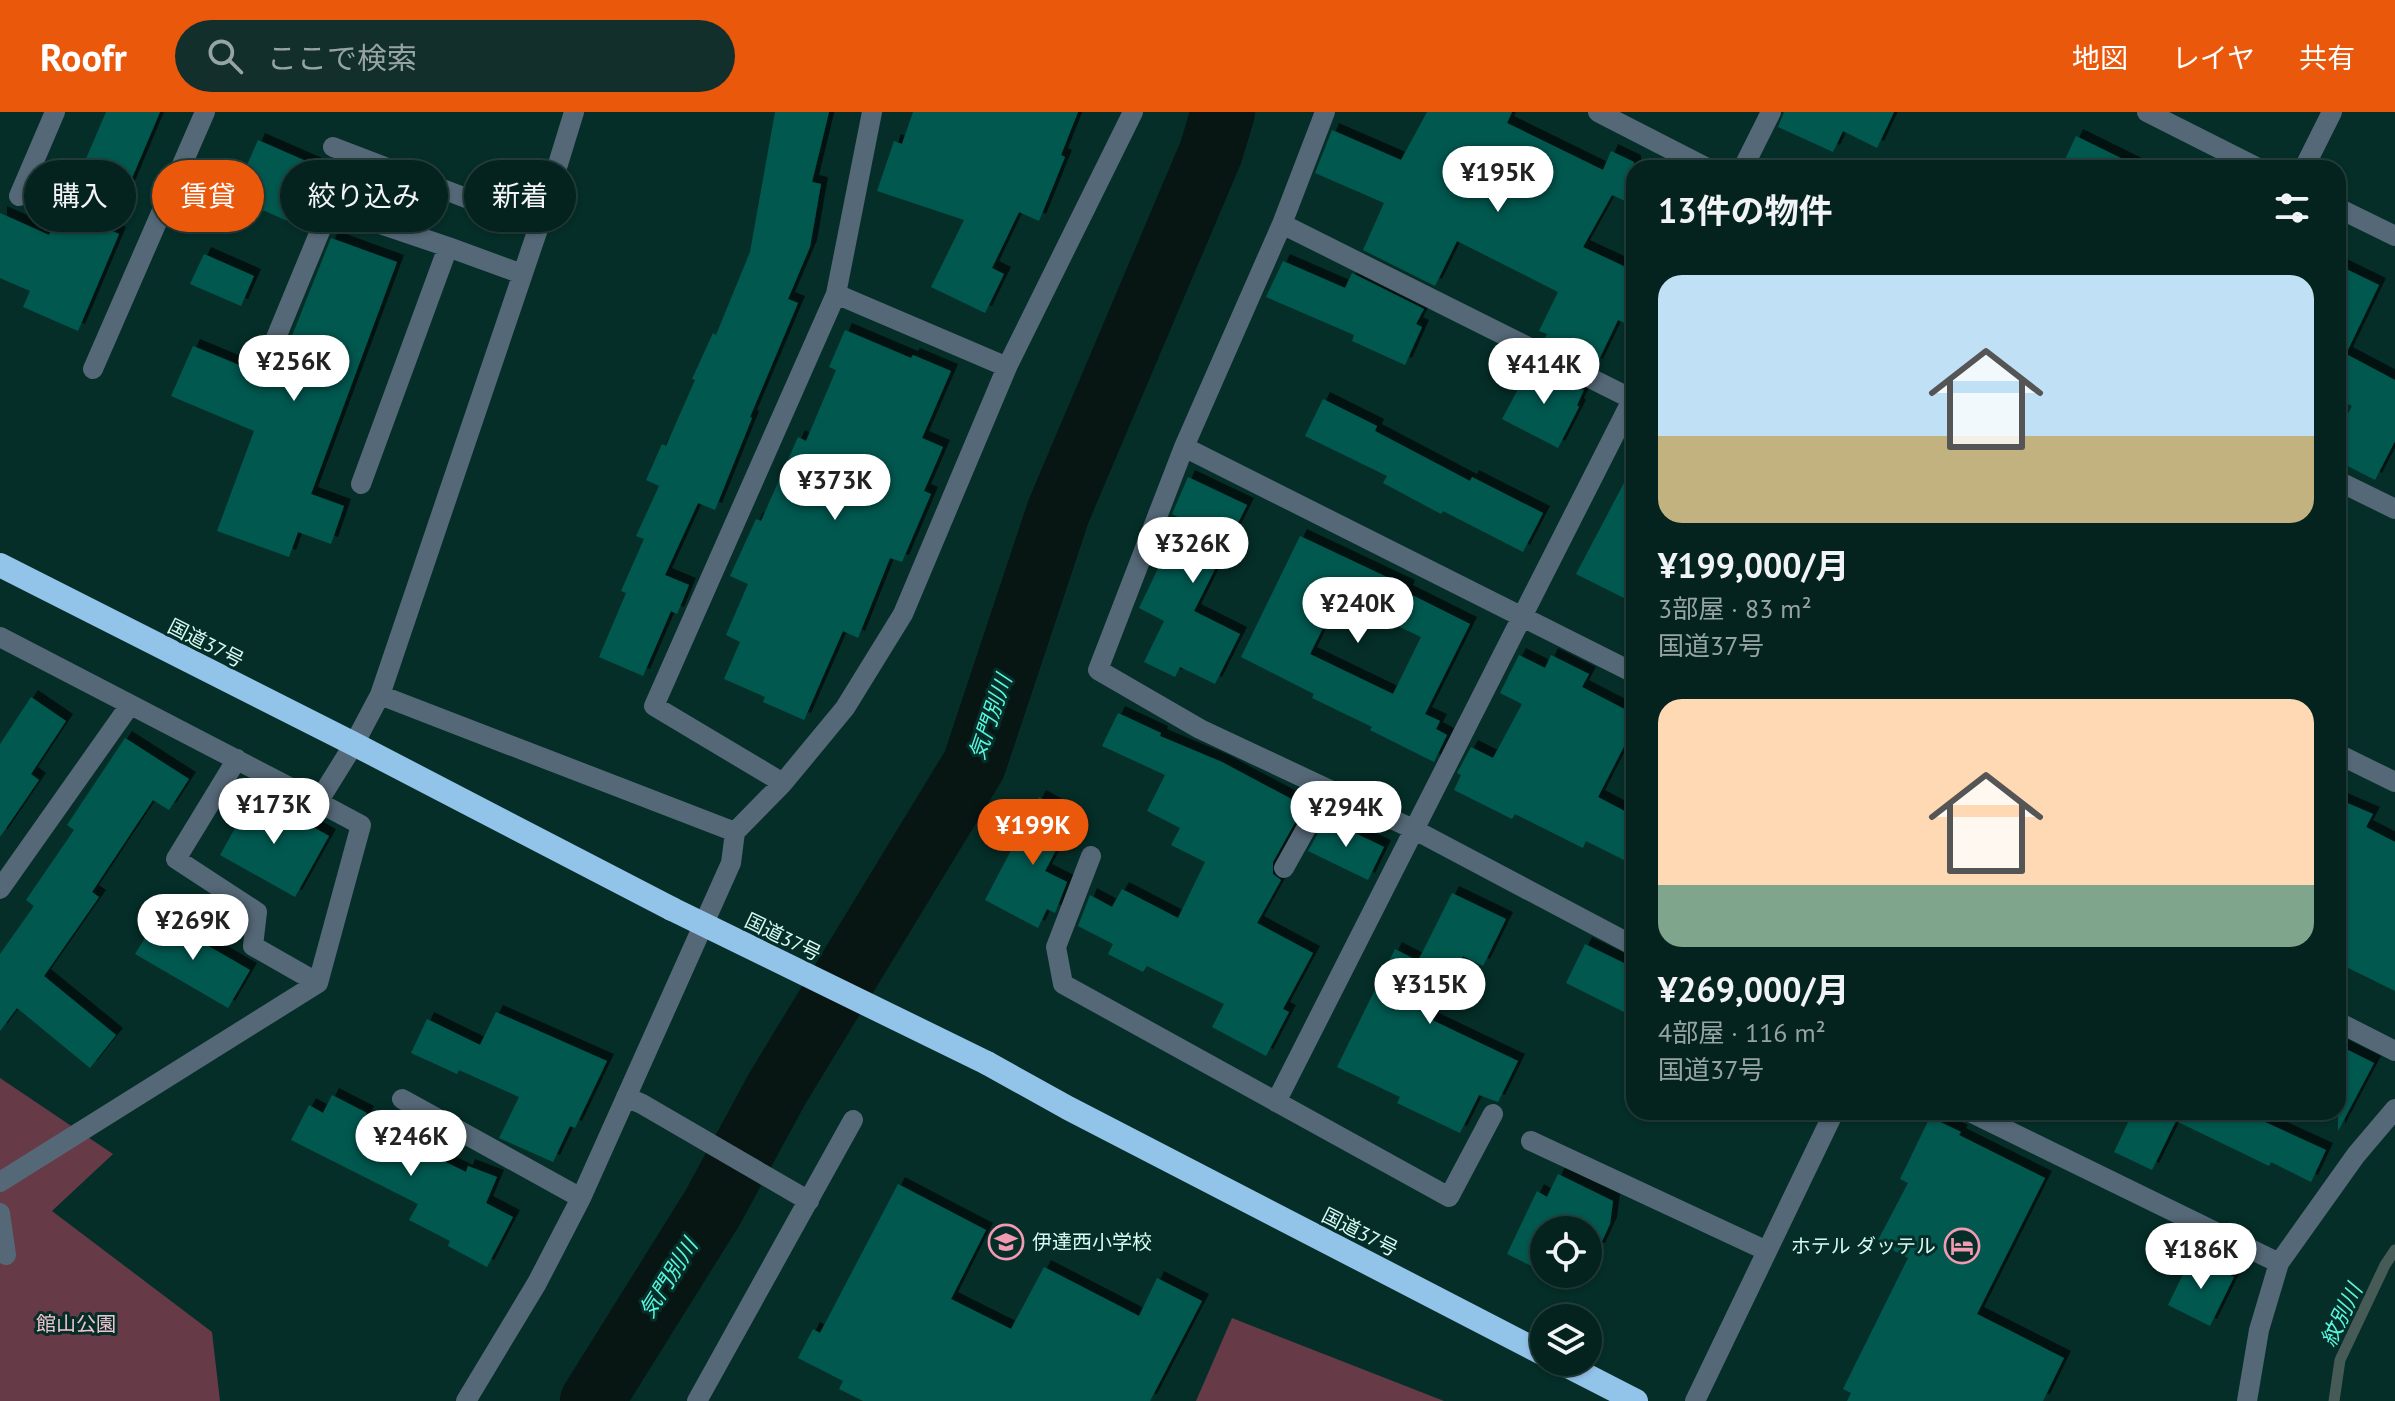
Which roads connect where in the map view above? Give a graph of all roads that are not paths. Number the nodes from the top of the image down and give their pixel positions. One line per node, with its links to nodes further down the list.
1 (55, 112): 17 (street)
2 (205, 112): 28 (street)
3 (574, 112): 12 (street)
4 (872, 112): 25 (street)
5 (1133, 112): 27 (street)
6 (1325, 112): 20 (street)
7 (1598, 112): 13 (street)
8 (1771, 112): 14 (street)
9 (2147, 112): 15 (street)
10 (2332, 112): 16 (street)
11 (333, 147): 18 (street)
12 (559, 160)
13 (1691, 160)
14 (1747, 160)
15 (2242, 160)
16 (2308, 160)
17 (19, 196)
18 (464, 197)
19 (2346, 212): 22 (street)
20 (1282, 224): 29 (street); 31 (street)
21 (537, 232): 24 (street)
22 (2395, 236)
23 (448, 247): 24 (street); 26 (street); 32 (street)
24 (522, 274): 39 (street)
25 (836, 294): 27 (street); 45 (street)
26 (273, 345)
27 (1007, 367): 45 (street)
28 (93, 369)
29 (1626, 394)
30 (1626, 414): 36 (street)
31 (1184, 447): 36 (street); 46 (street)
32 (361, 484)
33 (2346, 485): 34 (street)
34 (2395, 509)
35 (0, 565): 41 (highway, 国道37号)
36 (1522, 617): 38 (street); 48 (street)
37 (0, 637): 40 (street)
38 (1626, 669)
39 (380, 695): 41 (street); 49 (street)
40 (130, 705): 43 (street); 52 (street)
41 (354, 744): 47 (street); 73 (highway, 国道37号, bridge)
42 (2346, 758): 44 (street)
43 (237, 759): 47 (street); 54 (street)
44 (2395, 782)
45 (783, 783): 49 (street)
46 (1328, 789): 48 (street); 51 (street)
47 (318, 802): 54 (street)
48 (1413, 829): 53 (street); 59 (street)
49 (735, 832): 58 (street)
50 (1091, 856): 59 (street)
51 (1284, 868)
52 (0, 889)
53 (1626, 942)
54 (318, 983): 66 (street)
55 (2346, 1026): 56 (street)
56 (2395, 1051)
57 (402, 1099): 67 (street)
58 (634, 1100): 67 (street); 68 (street)
59 (1276, 1102): 61 (street)
60 (2395, 1109): 72 (street)
61 (1493, 1114)
62 (853, 1120): 68 (street)
63 (1830, 1120): 70 (street)
64 (1986, 1120): 72 (street)
65 (1531, 1141): 70 (street)
66 (0, 1182)
67 (581, 1198): 75 (street)
68 (809, 1201): 76 (street)
69 (0, 1213): 71 (street)
70 (1767, 1251): 78 (street)
71 (6, 1255)
72 (2279, 1263): 79 (street)
73 (1530, 1347)
74 (1587, 1376): 77 (highway)
75 (466, 1401)
76 (697, 1401)
77 (1636, 1401)
78 (1695, 1401)
79 (2247, 1401)

